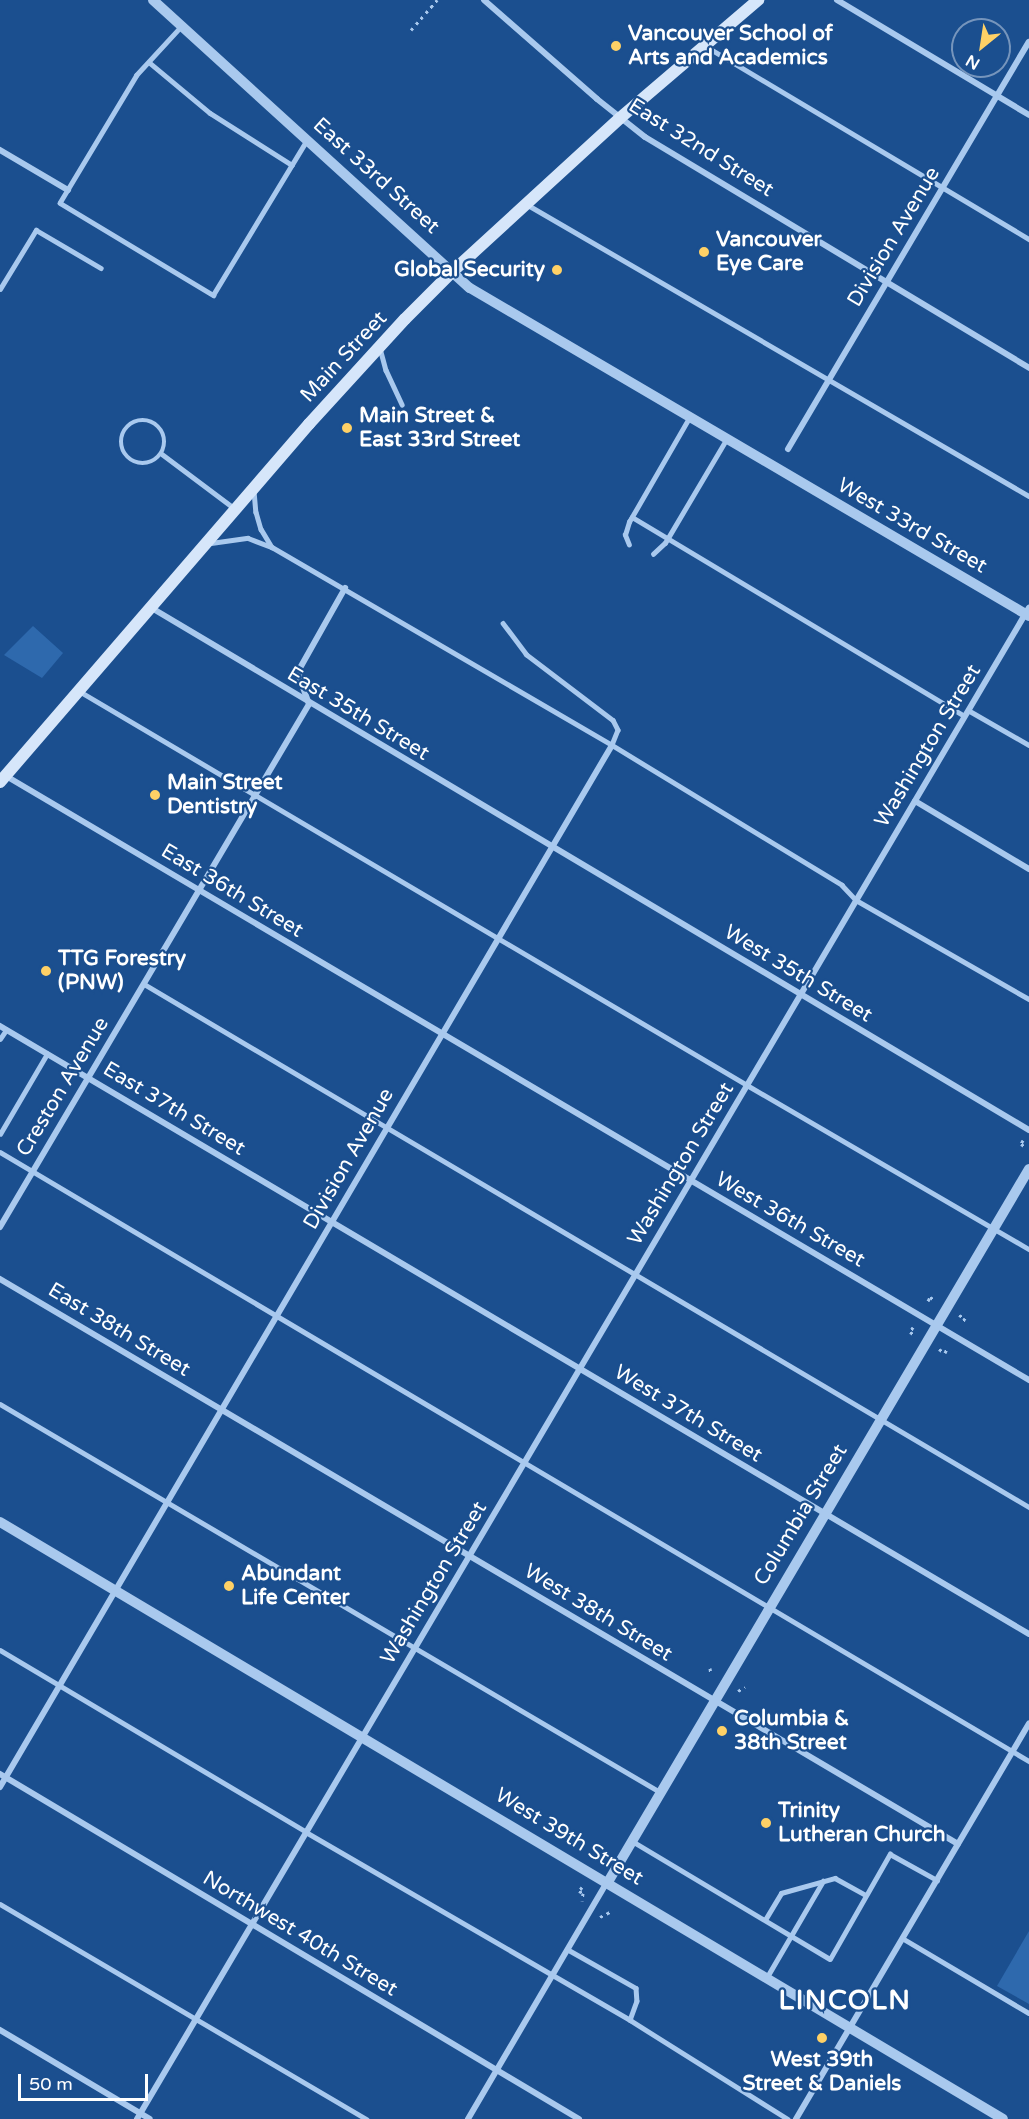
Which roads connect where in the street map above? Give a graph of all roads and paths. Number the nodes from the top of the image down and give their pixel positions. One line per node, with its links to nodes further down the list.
1 (153, 0): 6 (street, East 33rd Street)
2 (437, 0): 7 (path)
3 (484, 0): 13 (street, East 32nd Street)
4 (758, 0): 9 (main road, Main Street)
5 (837, 0): 11 (street)
6 (182, 26): 10 (lane); 14 (street, East 33rd Street)
7 (411, 30)
8 (1029, 42): 11 (street, Division Avenue)
9 (705, 45): 13 (main road, Main Street); 17 (lane)
10 (150, 63): 16 (lane); 18 (lane)
11 (997, 96): 12 (street); 17 (street, Division Avenue)
12 (1029, 115)
13 (620, 118): 19 (main road, Main Street); 23 (street, East 32nd Street)
14 (307, 140): 16 (lane); 22 (street, East 33rd Street)
15 (0, 150): 18 (street)
16 (292, 165): 18 (lane)
17 (943, 188): 20 (lane); 23 (street, Division Avenue)
18 (68, 190)
19 (526, 204): 22 (main road, Main Street); 27 (lane)
20 (1029, 239)
21 (101, 268): 24 (lane)
22 (452, 272): 25 (main road, Main Street); 29 (street, East 33rd Street)
23 (887, 282): 26 (street, East 32nd Street); 27 (street, Division Avenue)
24 (0, 289)
25 (380, 347): 28 (lane); 34 (main road, Main Street)
26 (1029, 368)
27 (830, 380): 31 (street, Division Avenue); 35 (lane)
28 (402, 404)
29 (689, 418): 30 (street, East 33rd Street); 37 (lane)
30 (726, 440): 33 (street, East 33rd Street); 38 (lane)
31 (788, 450)
32 (162, 454): 32 (lane); 36 (lane)
33 (776, 470): 45 (street, West 33rd Street)
34 (254, 487): 36 (main road, Main Street); 41 (lane)
35 (1029, 496)
36 (235, 509): 39 (main road, Main Street)
37 (632, 516): 38 (lane); 40 (lane)
38 (668, 539): 42 (lane); 50 (lane)
39 (205, 544): 41 (lane); 44 (main road, Main Street)
40 (629, 545)
41 (272, 547): 43 (lane)
42 (653, 554)
43 (345, 588): 48 (street); 51 (lane)
44 (150, 607): 47 (main road, Main Street); 48 (street, East 35th Street)
45 (1028, 613): 49 (street, Washington Street)
46 (503, 623): 51 (lane)
47 (78, 690): 53 (main road, Main Street); 54 (lane)
48 (309, 704): 54 (street, Creston Avenue); 56 (street, East 35th Street)
49 (968, 710): 50 (street, Washington Street); 52 (lane)
50 (964, 716): 55 (street, Washington Street)
51 (612, 745): 56 (street, Division Avenue); 59 (lane)
52 (1029, 745)
53 (3, 779): 58 (street, East 36th Street)
54 (255, 795): 58 (street, Creston Avenue); 60 (lane)
55 (915, 801): 57 (street); 59 (street, Washington Street)
56 (551, 847): 60 (street, Division Avenue); 62 (street, West 35th Street)
57 (1029, 869)
58 (199, 891): 61 (street, Creston Avenue); 65 (street, East 36th Street)
59 (856, 900): 62 (street, Washington Street); 63 (lane)
60 (498, 938): 65 (street, Division Avenue); 69 (lane)
61 (144, 984): 68 (street, Creston Avenue); 70 (lane)
62 (800, 994): 69 (street, Washington Street); 71 (street, West 35th Street)
63 (1029, 999)
64 (3, 1028): 66 (lane); 67 (street, East 37th Street)
65 (441, 1034): 70 (street, Division Avenue); 78 (street, West 36th Street)
66 (0, 1039)
67 (47, 1054): 68 (street, East 37th Street); 72 (lane)
68 (88, 1078): 77 (street, Creston Avenue); 79 (street, East 37th Street)
69 (747, 1085): 78 (street, Washington Street); 81 (lane)
70 (387, 1127): 79 (street, Division Avenue); 83 (lane)
71 (1029, 1130)
72 (0, 1134)
73 (1024, 1139): 74 (path)
74 (1026, 1147)
75 (0, 1152): 77 (lane)
76 (1029, 1169): 81 (street, Columbia Street)
77 (33, 1171): 80 (street, Creston Avenue); 87 (lane)
78 (690, 1181): 83 (street, Washington Street); 90 (street, West 36th Street)
79 (331, 1221): 87 (street, Division Avenue); 95 (street, West 37th Street)
80 (0, 1227)
81 (994, 1228): 82 (lane); 90 (street, Columbia Street)
82 (1029, 1249)
83 (635, 1274): 95 (street, Washington Street); 99 (lane)
84 (0, 1279): 98 (street, East 38th Street)
85 (935, 1300): 86 (path)
86 (928, 1301)
87 (276, 1315): 98 (street, Division Avenue); 100 (lane)
88 (959, 1315): 89 (path)
89 (962, 1323)
90 (936, 1325): 96 (street, West 36th Street); 99 (street, Columbia Street)
91 (913, 1327): 92 (path)
92 (915, 1335)
93 (947, 1348): 94 (path)
94 (939, 1349)
95 (579, 1368): 100 (street, Washington Street); 103 (street, West 37th Street)
96 (1029, 1380)
97 (0, 1404): 101 (lane)
98 (221, 1409): 101 (street, Division Avenue); 105 (street, West 38th Street)
99 (881, 1419): 102 (lane); 103 (street, Columbia Street)
100 (524, 1462): 105 (street, Washington Street); 107 (lane)
101 (167, 1502): 106 (street, Division Avenue); 109 (lane)
102 (1029, 1507)
103 (825, 1514): 107 (street, Columbia Street); 108 (street, West 37th Street)
104 (0, 1522): 106 (street, West 39th Street)
105 (469, 1556): 109 (street, Washington Street); 116 (street, West 38th Street)
106 (115, 1590): 113 (street, Division Avenue); 118 (street, West 39th Street)
107 (770, 1606): 116 (street, Columbia Street); 119 (lane)
108 (1029, 1634)
109 (414, 1648): 118 (street, Washington Street); 123 (lane)
110 (0, 1650): 113 (lane)
111 (710, 1668): 112 (path)
112 (711, 1675)
113 (59, 1685): 121 (street, Division Avenue); 124 (lane)
114 (745, 1687): 115 (path)
115 (738, 1691)
116 (715, 1701): 123 (street, Columbia Street); 126 (street, West 38th Street)
117 (1029, 1723): 119 (street)
118 (362, 1737): 124 (street, Washington Street); 129 (street, West 39th Street)
119 (1013, 1751): 120 (lane); 126 (street)
120 (1029, 1761)
121 (3, 1776): 122 (street, Division Avenue); 137 (street, Northwest 40th Street)
122 (0, 1787)
123 (660, 1792): 125 (street, Columbia Street)
124 (306, 1832): 137 (street, Washington Street); 141 (lane)
125 (632, 1841): 129 (street, Columbia Street); 136 (lane)
126 (958, 1844): 127 (street)
127 (937, 1880): 132 (lane); 139 (street)
128 (823, 1881): 132 (lane); 136 (lane); 138 (lane)
129 (608, 1882): 140 (street); 142 (street, West 39th Street)
130 (582, 1887): 131 (path)
131 (583, 1893)
132 (866, 1895): 138 (lane)
133 (0, 1904): 144 (lane)
134 (615, 1907): 135 (path)
135 (610, 1910)
136 (765, 1920): 138 (lane)
137 (251, 1924): 144 (street, Washington Street); 148 (street, Northwest 40th Street)
138 (791, 1936): 142 (lane)
139 (902, 1938): 143 (lane); 146 (street)
140 (567, 1949): 141 (street); 145 (lane)
141 (551, 1976): 145 (lane); 148 (street)
142 (767, 1978): 146 (street, West 39th Street)
143 (1029, 2013)
144 (195, 2020): 149 (street, Washington Street); 151 (lane)
145 (630, 2020): 154 (lane)
146 (850, 2028): 155 (street); 156 (street, West 39th Street)
147 (0, 2030): 149 (street)
148 (497, 2070): 152 (street); 153 (street, Northwest 40th Street)
149 (138, 2116): 150 (street)
150 (150, 2119)
151 (367, 2119)
152 (468, 2119)
153 (579, 2119)
154 (788, 2119)
155 (796, 2119)
156 (1003, 2119)

